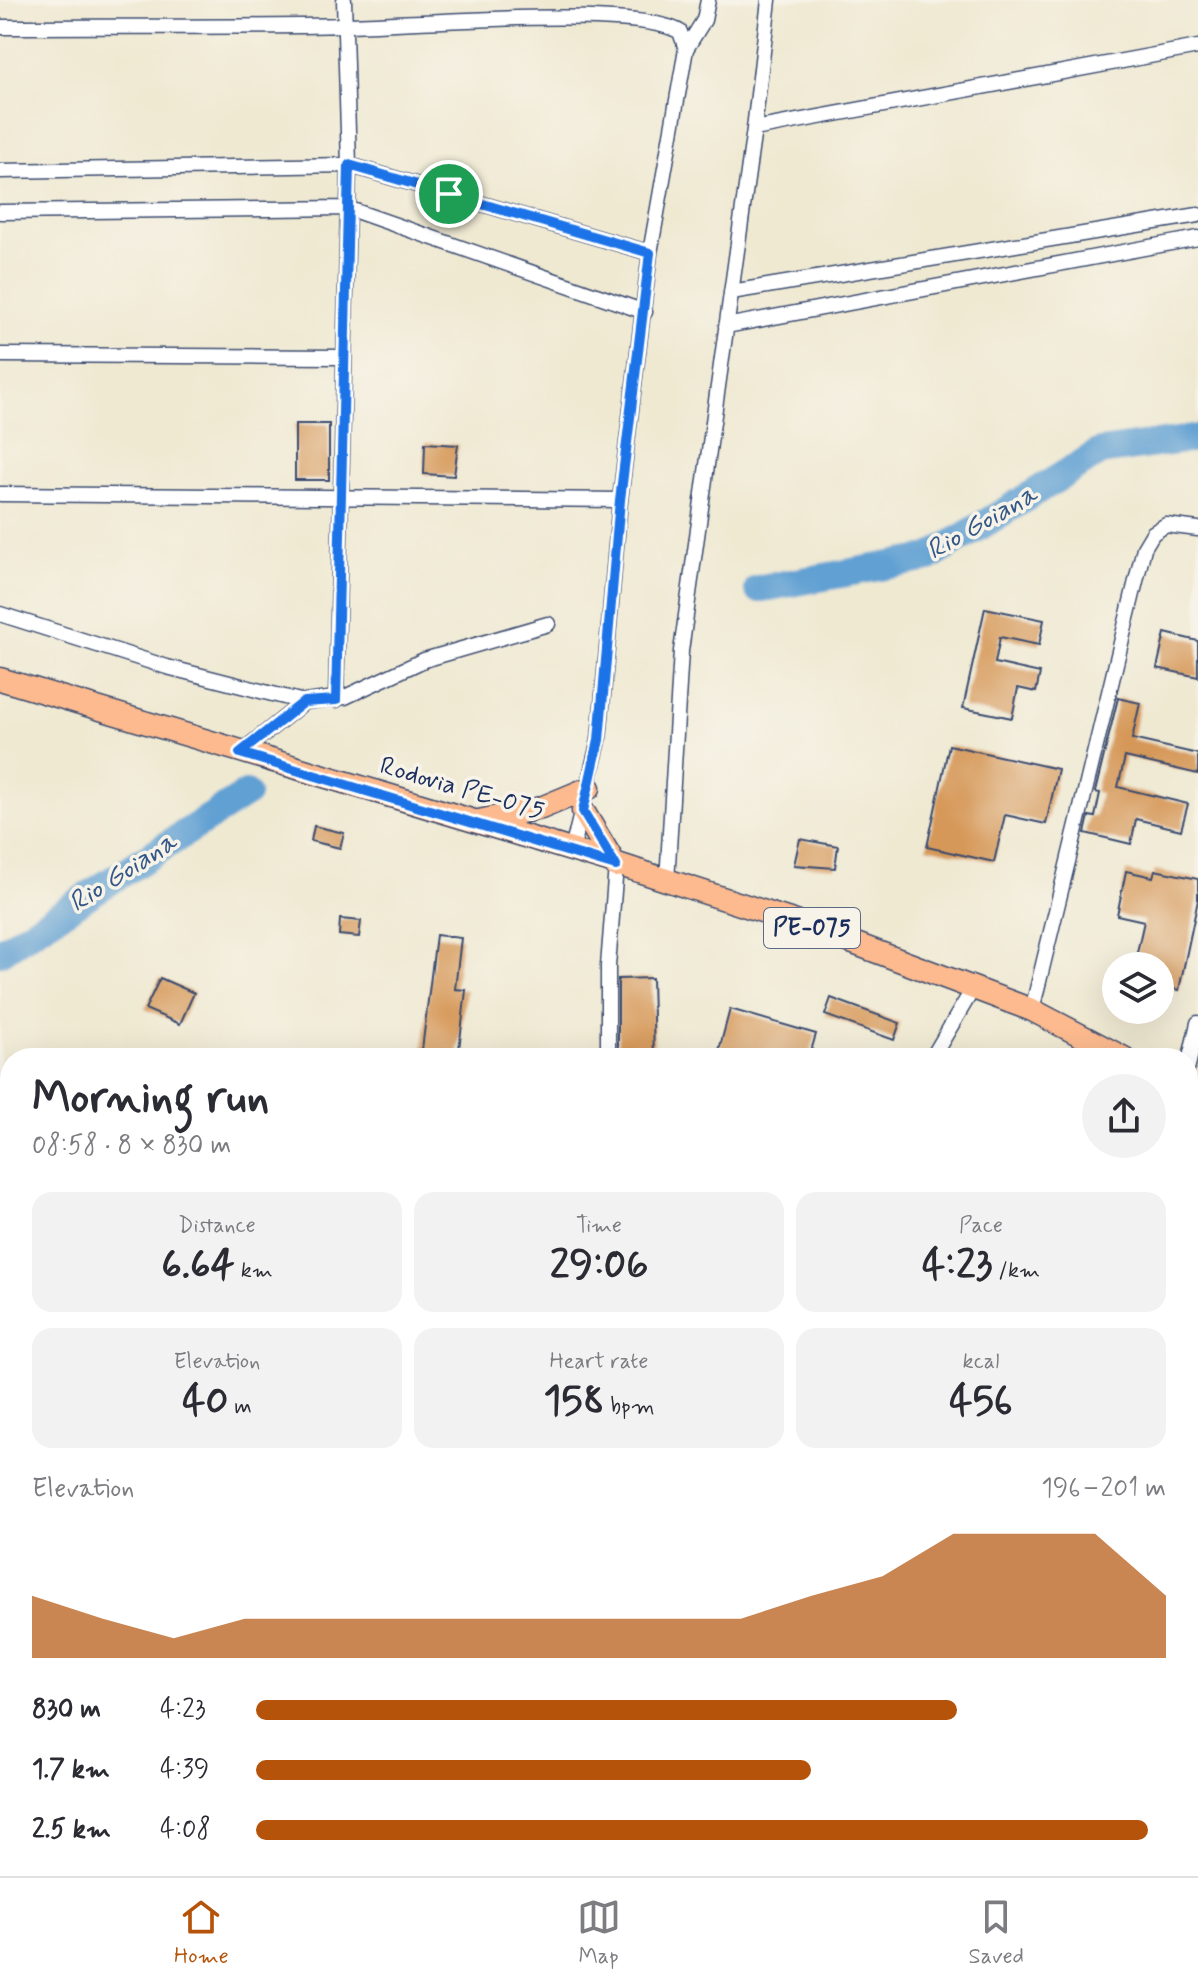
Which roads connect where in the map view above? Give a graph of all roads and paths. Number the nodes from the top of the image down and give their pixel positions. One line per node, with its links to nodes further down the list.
1 (344, 0): 4 (street)
2 (708, 0): 7 (street)
3 (769, 0): 8 (street)
4 (344, 25): 5 (street); 7 (street); 9 (street)
5 (0, 27)
6 (1198, 47): 8 (street)
7 (686, 49): 15 (street)
8 (754, 129): 16 (street)
9 (349, 165): 10 (street); 11 (street); 15 (street)
10 (0, 171)
11 (347, 208): 12 (street); 17 (street); 20 (street)
12 (0, 212)
13 (1198, 215): 16 (street)
14 (1198, 238): 18 (street)
15 (650, 253): 17 (street)
16 (731, 292): 18 (street)
17 (645, 312): 23 (street)
18 (726, 326): 36 (street)
19 (0, 355): 20 (street)
20 (342, 357): 22 (street)
21 (0, 494): 22 (street)
22 (343, 497): 23 (street); 28 (street)
23 (620, 500): 31 (street)
24 (1198, 529): 38 (street)
25 (0, 614): 29 (street)
26 (548, 624): 28 (street)
27 (0, 679): 30 (main road, Rodovia PE-075 / PE-075)
28 (336, 700): 29 (street)
29 (304, 702): 30 (street)
30 (240, 753): 33 (main road, Rodovia PE-075 / PE-075)
31 (589, 788): 32 (street); 33 (main road)
32 (583, 811): 34 (street); 35 (main road)
33 (474, 822): 34 (main road, Rodovia PE-075 / PE-075)
34 (572, 850): 35 (main road, Rodovia PE-075 / PE-075)
35 (616, 866): 36 (main road, Rodovia PE-075 / PE-075); 40 (street)
36 (667, 881): 37 (main road, Rodovia PE-075 / PE-075)
37 (974, 987): 38 (main road, Rodovia PE-075 / PE-075); 41 (street)
38 (1032, 1010): 42 (main road, Rodovia PE-075 / PE-075)
39 (1198, 1023): 43 (street)
40 (608, 1048)
41 (938, 1048)
42 (1105, 1048)
43 (1192, 1048)

